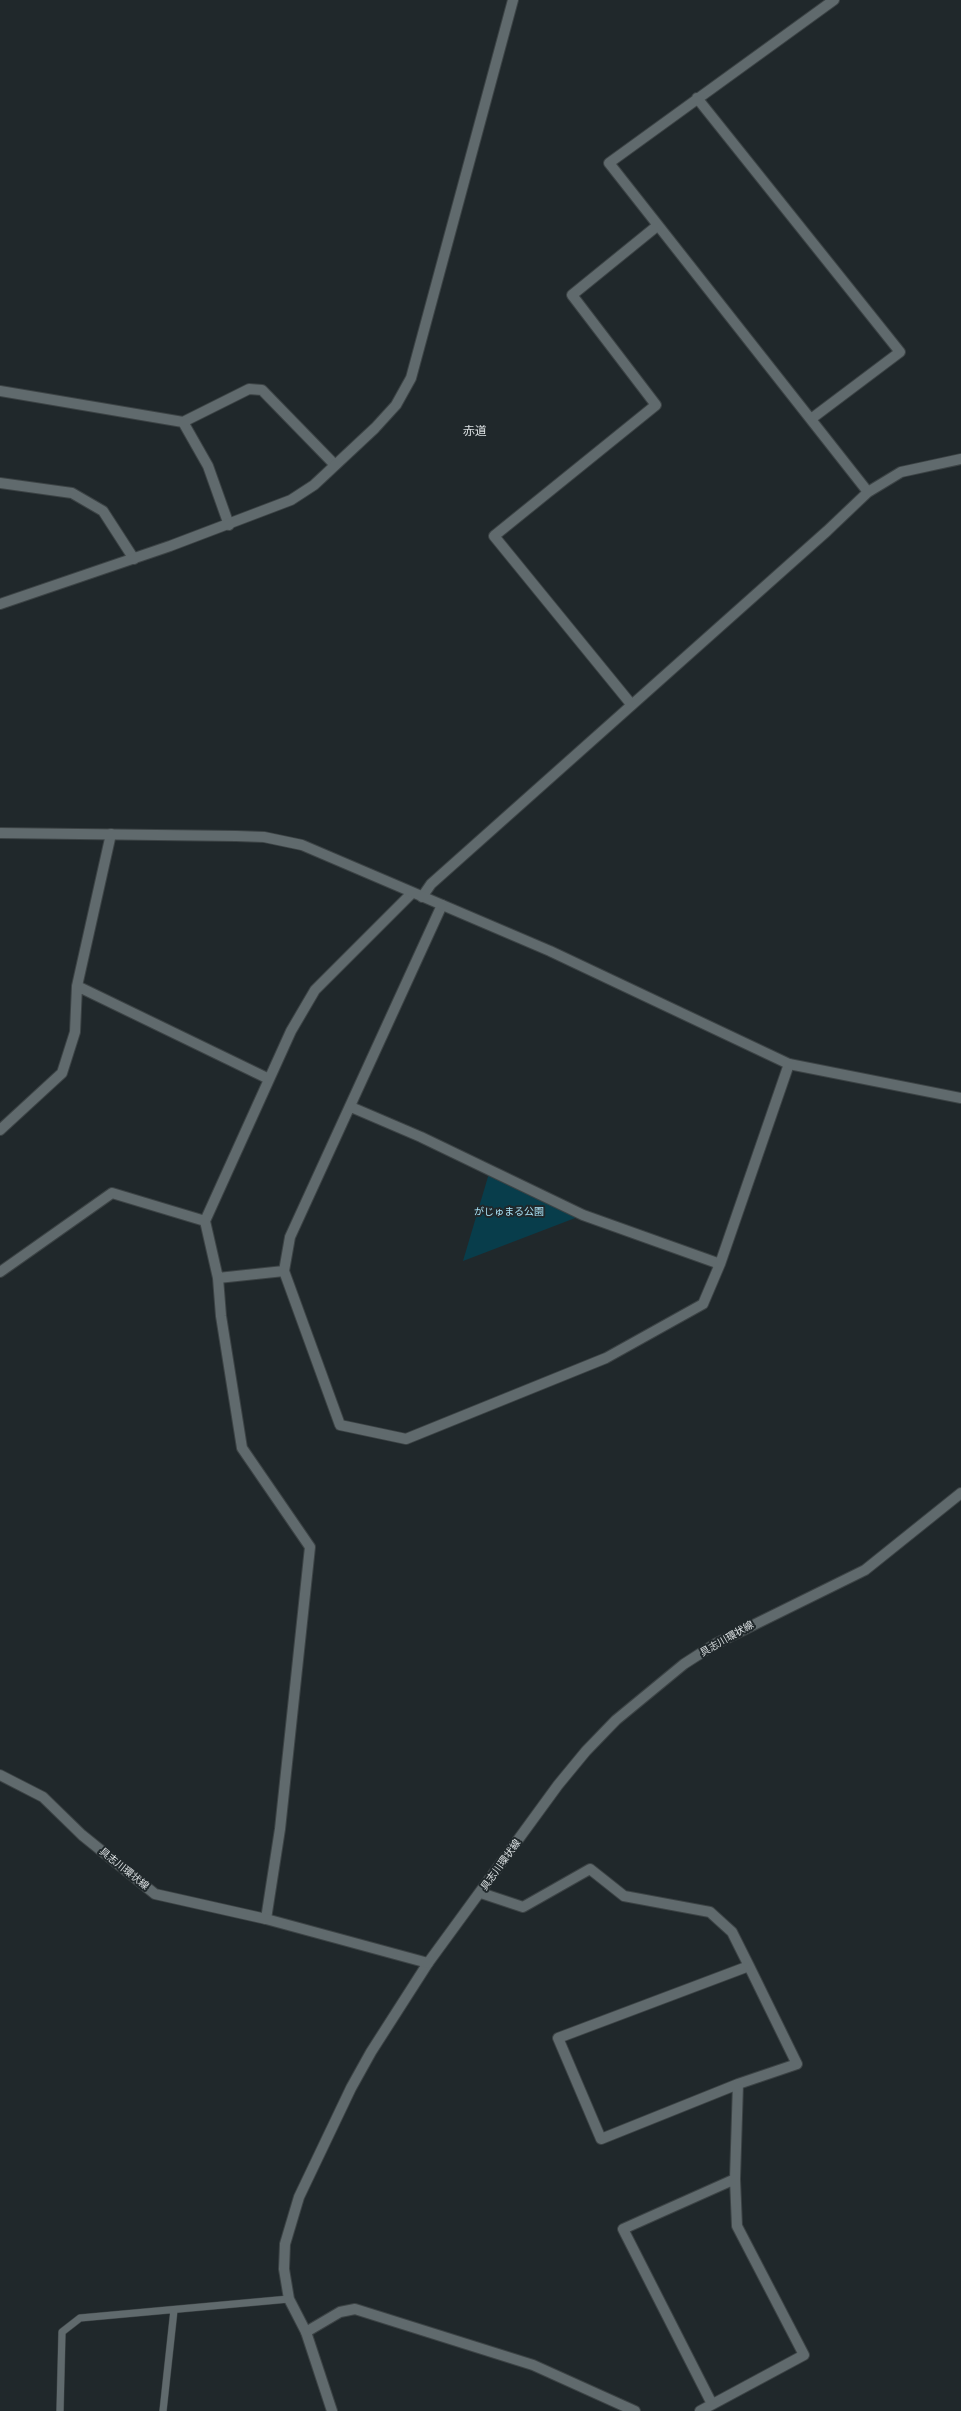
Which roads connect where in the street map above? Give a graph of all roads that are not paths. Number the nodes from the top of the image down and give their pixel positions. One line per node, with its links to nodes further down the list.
1 (512, 0): 9 (street)
2 (834, 0): 3 (street)
3 (697, 98): 4 (street); 6 (street)
4 (657, 226): 6 (street); 15 (street)
5 (0, 391): 7 (street)
6 (811, 419): 11 (street)
7 (182, 422): 9 (street); 12 (street)
8 (961, 459): 11 (street)
9 (335, 465): 12 (street)
10 (0, 483): 13 (street)
11 (868, 492): 15 (street)
12 (229, 525): 13 (street)
13 (134, 559): 14 (street)
14 (0, 604)
15 (631, 704): 19 (street)
16 (0, 833): 17 (street)
17 (111, 834): 18 (street); 21 (street)
18 (412, 893): 19 (street); 23 (street)
19 (422, 897): 20 (street)
20 (442, 905): 22 (street); 25 (street)
21 (77, 986): 23 (street); 26 (street)
22 (789, 1064): 24 (street); 28 (street)
23 (269, 1079): 27 (street)
24 (961, 1098)
25 (351, 1107): 28 (street); 29 (street)
26 (0, 1130)
27 (205, 1220): 30 (street); 31 (street)
28 (720, 1264): 29 (street)
29 (284, 1271): 31 (street)
30 (0, 1272)
31 (218, 1278): 35 (street)
32 (961, 1493): 34 (street, 具志川環状線)
33 (0, 1775): 35 (street, 具志川環状線)
34 (481, 1893): 36 (street, 具志川環状線); 37 (street)
35 (266, 1919): 36 (street, 具志川環状線)
36 (428, 1964): 40 (street)
37 (749, 1966): 38 (street); 38 (street)
38 (738, 2084): 39 (street)
39 (735, 2179): 43 (street); 43 (street)
40 (289, 2299): 41 (lane); 42 (street)
41 (174, 2310): 44 (lane); 45 (lane)
42 (306, 2332): 46 (street); 47 (street)
43 (712, 2404): 48 (street)
44 (60, 2411)
45 (163, 2411)
46 (332, 2411)
47 (635, 2411)
48 (700, 2411)

